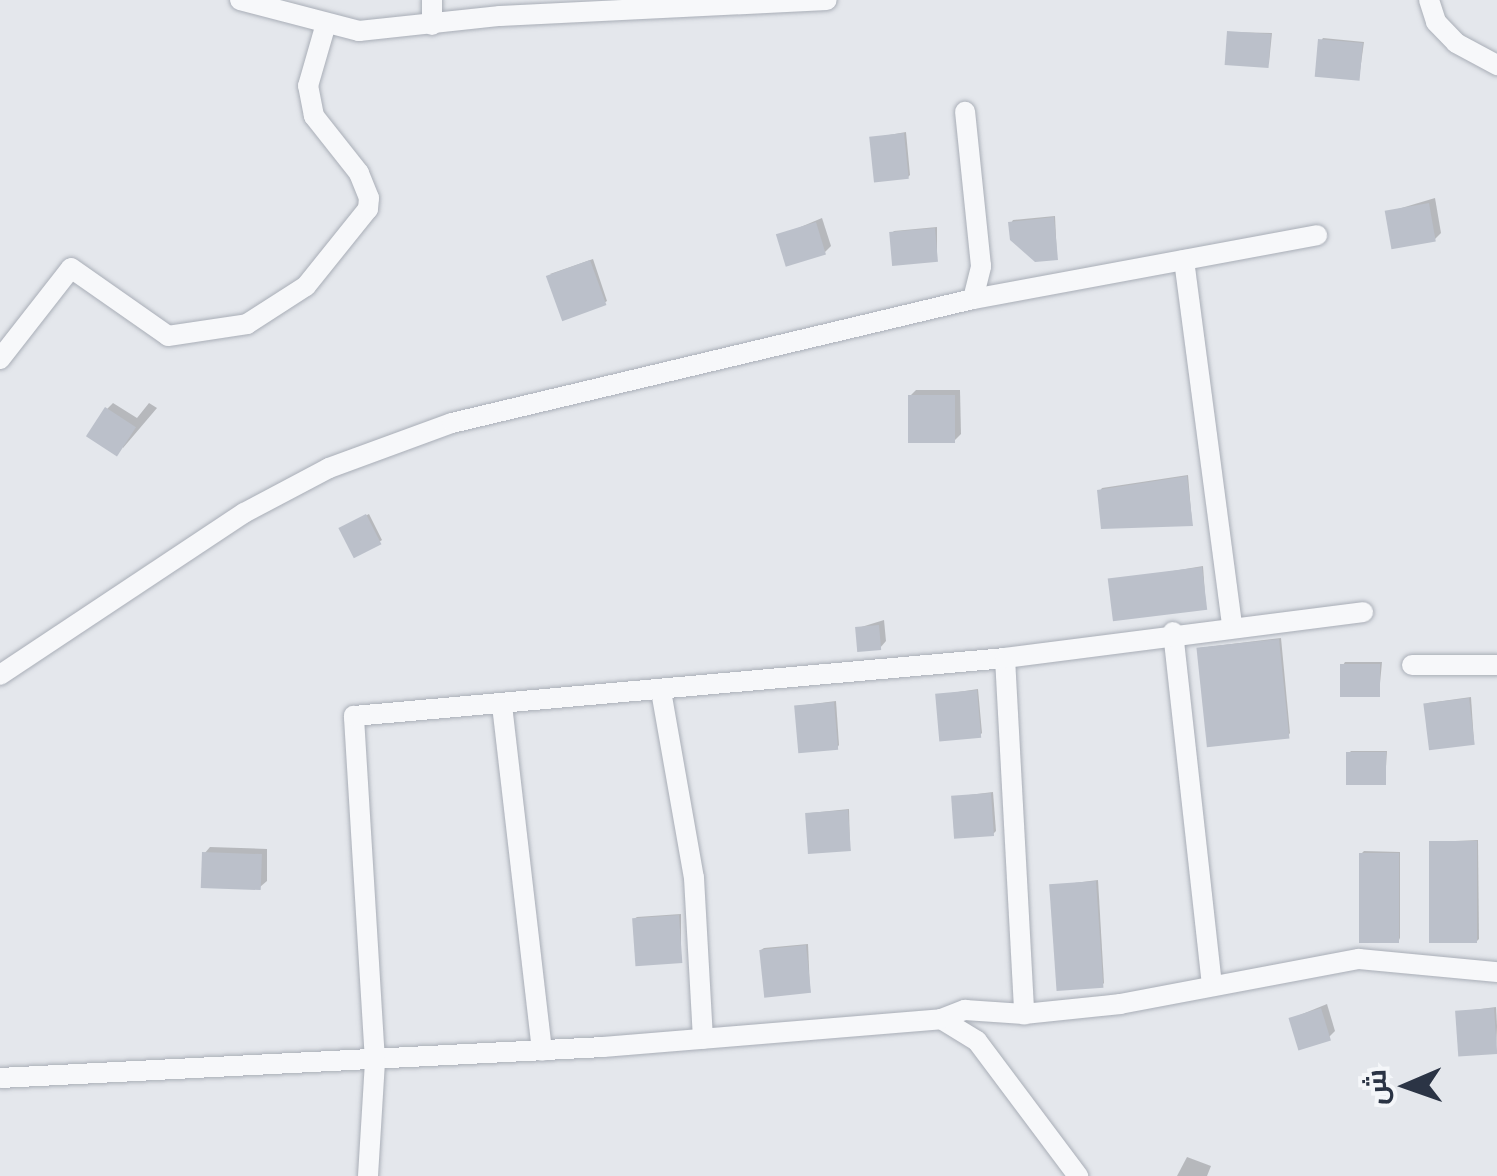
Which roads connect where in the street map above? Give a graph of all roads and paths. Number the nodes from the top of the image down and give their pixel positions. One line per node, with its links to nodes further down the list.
1 (240, 0): 7 (street)
2 (432, 0): 6 (street)
3 (827, 0): 6 (street)
4 (1413, 0): 5 (street)
5 (1429, 0): 8 (street)
6 (432, 25): 7 (street)
7 (326, 27): 13 (street)
8 (1497, 65)
9 (964, 112): 12 (street)
10 (1317, 234): 11 (street)
11 (1184, 260): 12 (street); 15 (street)
12 (973, 299): 20 (street)
13 (0, 358)
14 (1363, 612): 15 (street)
15 (1232, 626): 16 (street)
16 (1173, 632): 17 (street); 24 (street)
17 (1005, 658): 21 (street); 25 (street)
18 (1497, 664): 19 (street)
19 (1412, 665)
20 (0, 675)
21 (661, 691): 22 (street); 27 (street)
22 (502, 705): 28 (street); 29 (street)
23 (1497, 972): 24 (street)
24 (1212, 986): 25 (street)
25 (1024, 1014): 26 (street)
26 (941, 1019): 27 (street); 31 (street)
27 (703, 1039): 28 (street)
28 (542, 1051): 29 (street)
29 (375, 1061): 30 (street); 32 (street)
30 (0, 1078)
31 (1072, 1172)
32 (368, 1176)

